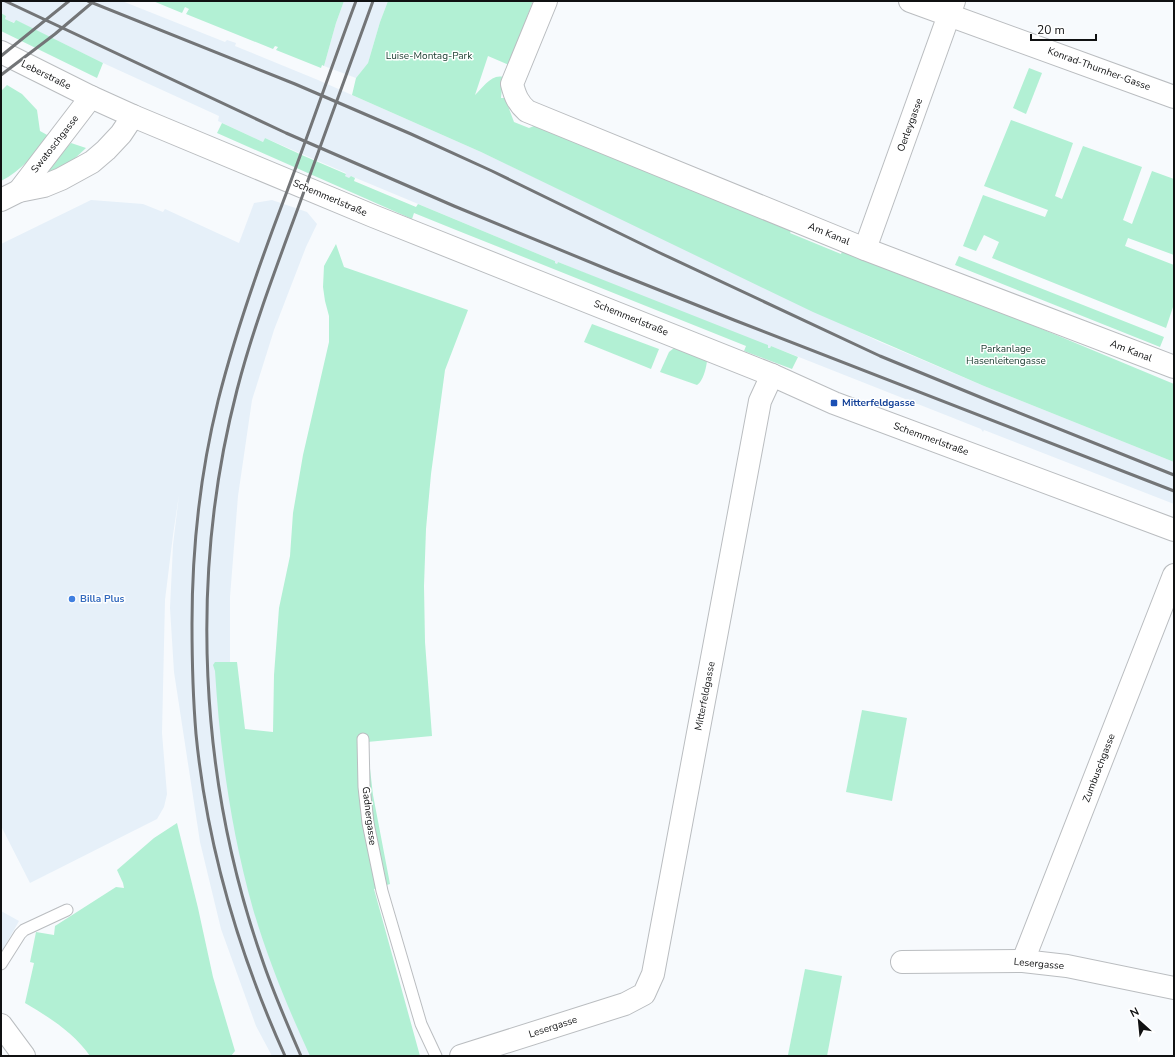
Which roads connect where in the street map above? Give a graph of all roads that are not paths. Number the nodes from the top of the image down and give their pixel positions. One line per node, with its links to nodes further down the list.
1 (546, 1): 9 (street, Am Kanal)
2 (910, 1): 3 (street, Konrad-Thurnher-Gasse)
3 (952, 8): 6 (street, Konrad-Thurnher-Gasse); 9 (street, Oerleygasse)
4 (1, 52): 5 (street, Leberstraße)
5 (91, 97): 7 (street, Schemmerlstraße); 8 (street, Swatoschgasse)
6 (1174, 97)
7 (133, 116): 8 (street, Swatoschgasse); 11 (street, Schemmerlstraße)
8 (10, 196)
9 (865, 248): 10 (street, Am Kanal)
10 (1174, 367)
11 (772, 375): 12 (street, Schemmerlstraße); 20 (street, Mitterfeldgasse)
12 (1174, 530)
13 (1174, 575): 16 (street, Zumbuschgasse)
14 (363, 739): 23 (lane, Gadnergasse)
15 (67, 910): 18 (lane)
16 (1023, 961): 17 (street, Lesergasse); 19 (street, Lesergasse)
17 (902, 962)
18 (1, 964)
19 (1174, 988)
20 (644, 994): 24 (street, Lesergasse)
21 (1, 1025): 22 (street)
22 (24, 1056)
23 (436, 1056)
24 (461, 1056)

